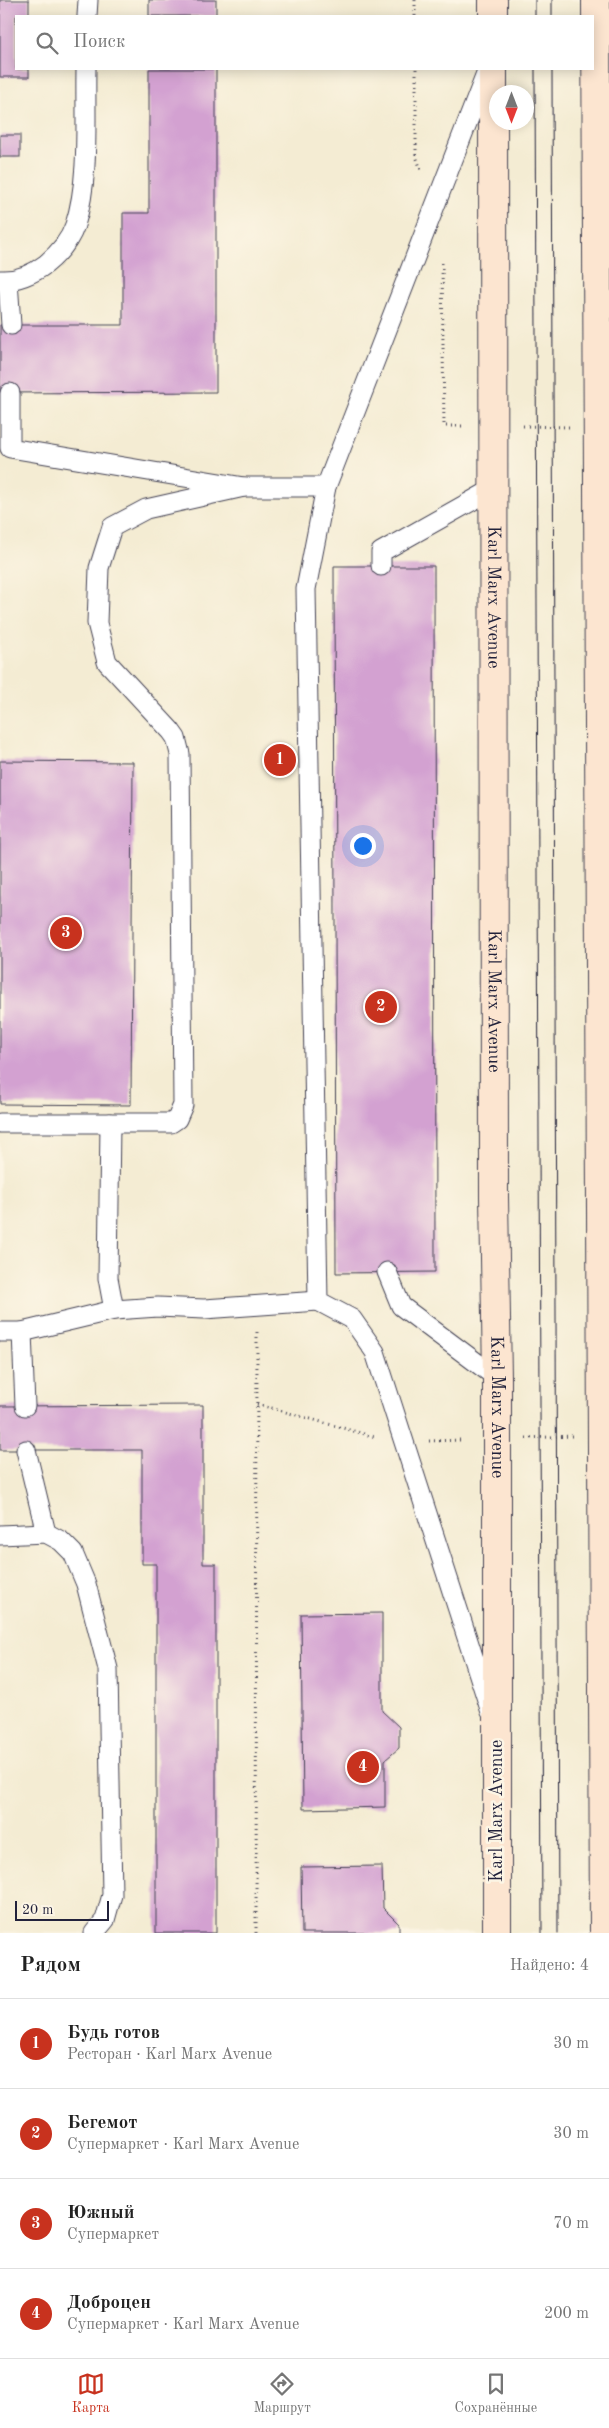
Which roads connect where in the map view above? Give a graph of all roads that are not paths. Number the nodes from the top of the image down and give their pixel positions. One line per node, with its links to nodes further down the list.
1 (88, 0): 4 (lane)
2 (493, 0): 5 (main road)
3 (596, 0): 6 (main road)
4 (88, 15)
5 (493, 15)
6 (596, 31): 7 (lane); 32 (main road)
7 (609, 69)
8 (86, 70): 11 (lane)
9 (488, 70): 16 (lane)
10 (493, 70): 17 (main road, Karl Marx Avenue)
11 (4, 281): 12 (lane)
12 (11, 325)
13 (10, 393): 14 (lane)
14 (5, 448): 15 (lane)
15 (244, 487): 16 (lane); 20 (lane)
16 (326, 487): 22 (lane)
17 (493, 490): 18 (lane); 26 (main road, Karl Marx Avenue)
18 (381, 566)
19 (0, 1123): 20 (lane)
20 (110, 1123): 23 (lane)
21 (387, 1272): 26 (lane)
22 (318, 1301): 23 (lane); 31 (lane)
23 (114, 1310): 25 (lane)
24 (0, 1332): 25 (lane)
25 (22, 1332): 27 (lane)
26 (497, 1378): 31 (main road, Karl Marx Avenue)
27 (25, 1406)
28 (26, 1450): 29 (lane)
29 (46, 1533): 30 (lane); 34 (lane)
30 (0, 1535)
31 (497, 1730): 35 (main road, Karl Marx Avenue)
32 (607, 1754): 33 (main road)
33 (605, 1926)
34 (94, 1933)
35 (498, 1933)

